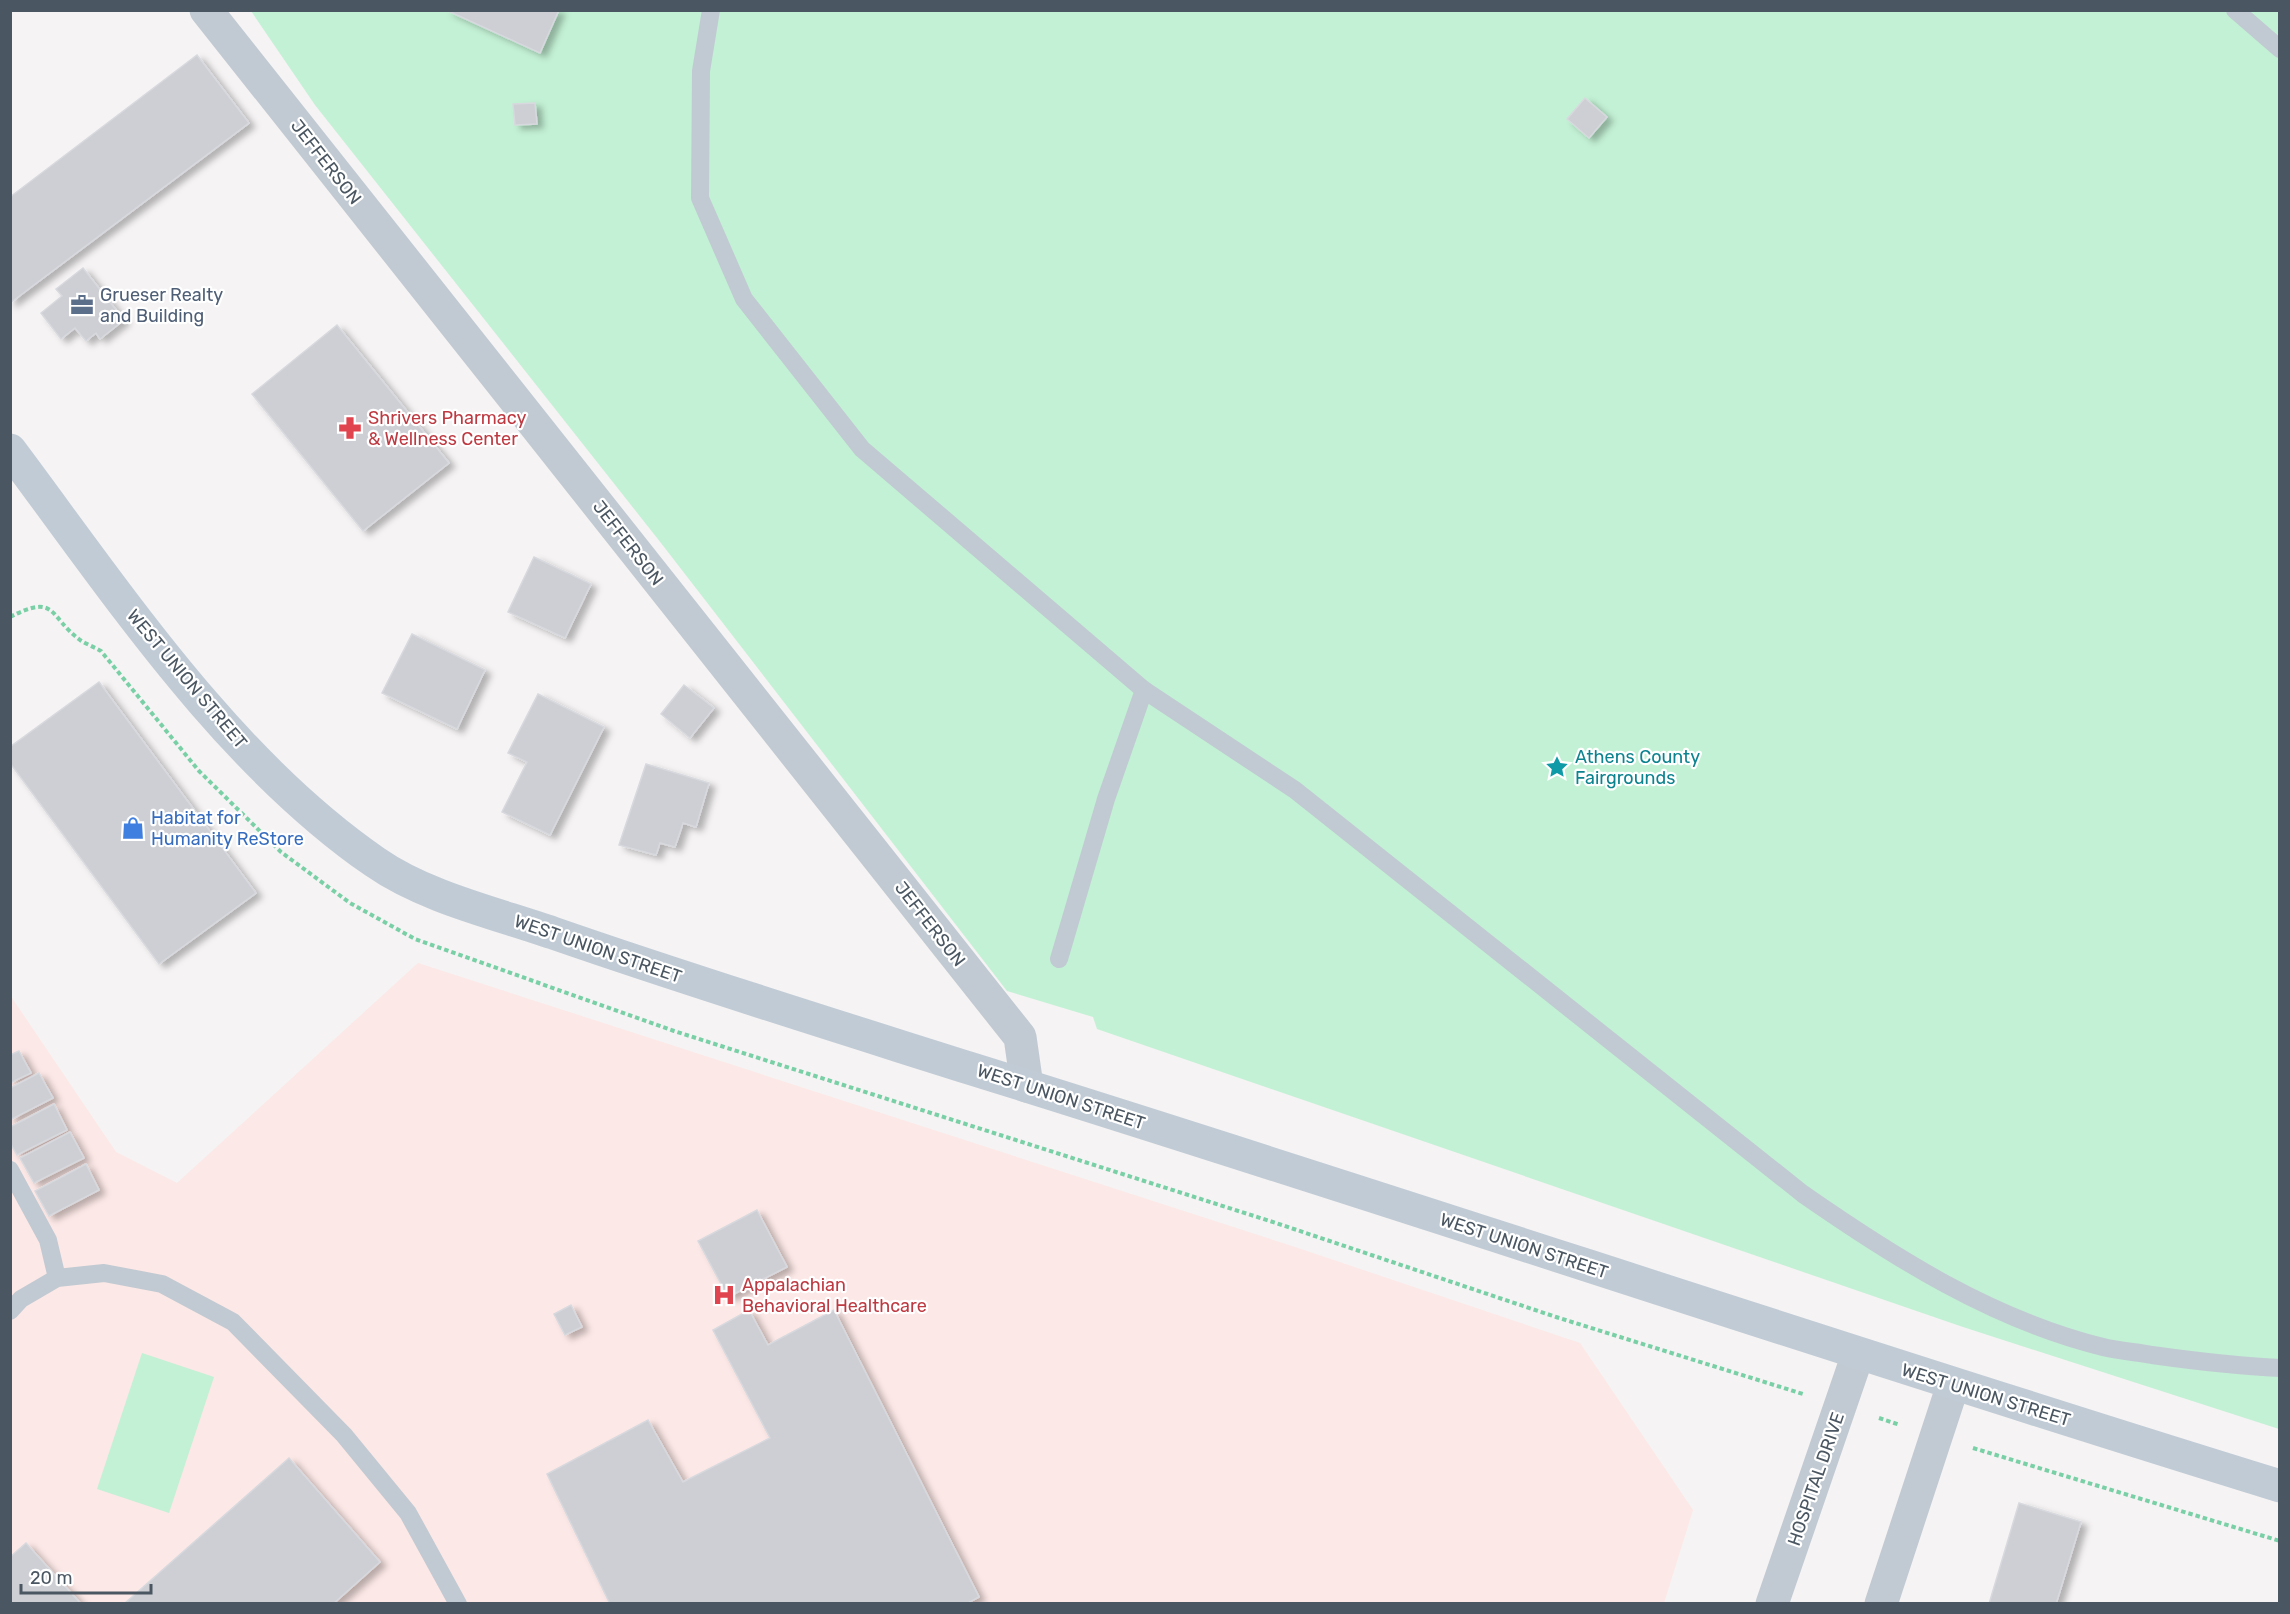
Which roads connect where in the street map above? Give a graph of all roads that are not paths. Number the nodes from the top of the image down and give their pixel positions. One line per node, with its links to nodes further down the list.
1 (206, 10): 8 (street, JEFFERSON)
2 (711, 10): 6 (lane)
3 (2235, 10): 4 (lane)
4 (2280, 49)
5 (10, 450): 8 (main road, WEST UNION STREET)
6 (1144, 690): 7 (lane); 13 (lane)
7 (1059, 959)
8 (1027, 1086): 12 (main road, WEST UNION STREET)
9 (10, 1170): 10 (lane)
10 (57, 1278): 11 (lane); 16 (lane)
11 (10, 1311)
12 (1858, 1354): 14 (main road, WEST UNION STREET); 17 (street, HOSPITAL DRIVE)
13 (2280, 1368)
14 (1953, 1385): 15 (main road, WEST UNION STREET); 18 (street)
15 (2280, 1486)
16 (458, 1604)
17 (1772, 1604)
18 (1881, 1604)

